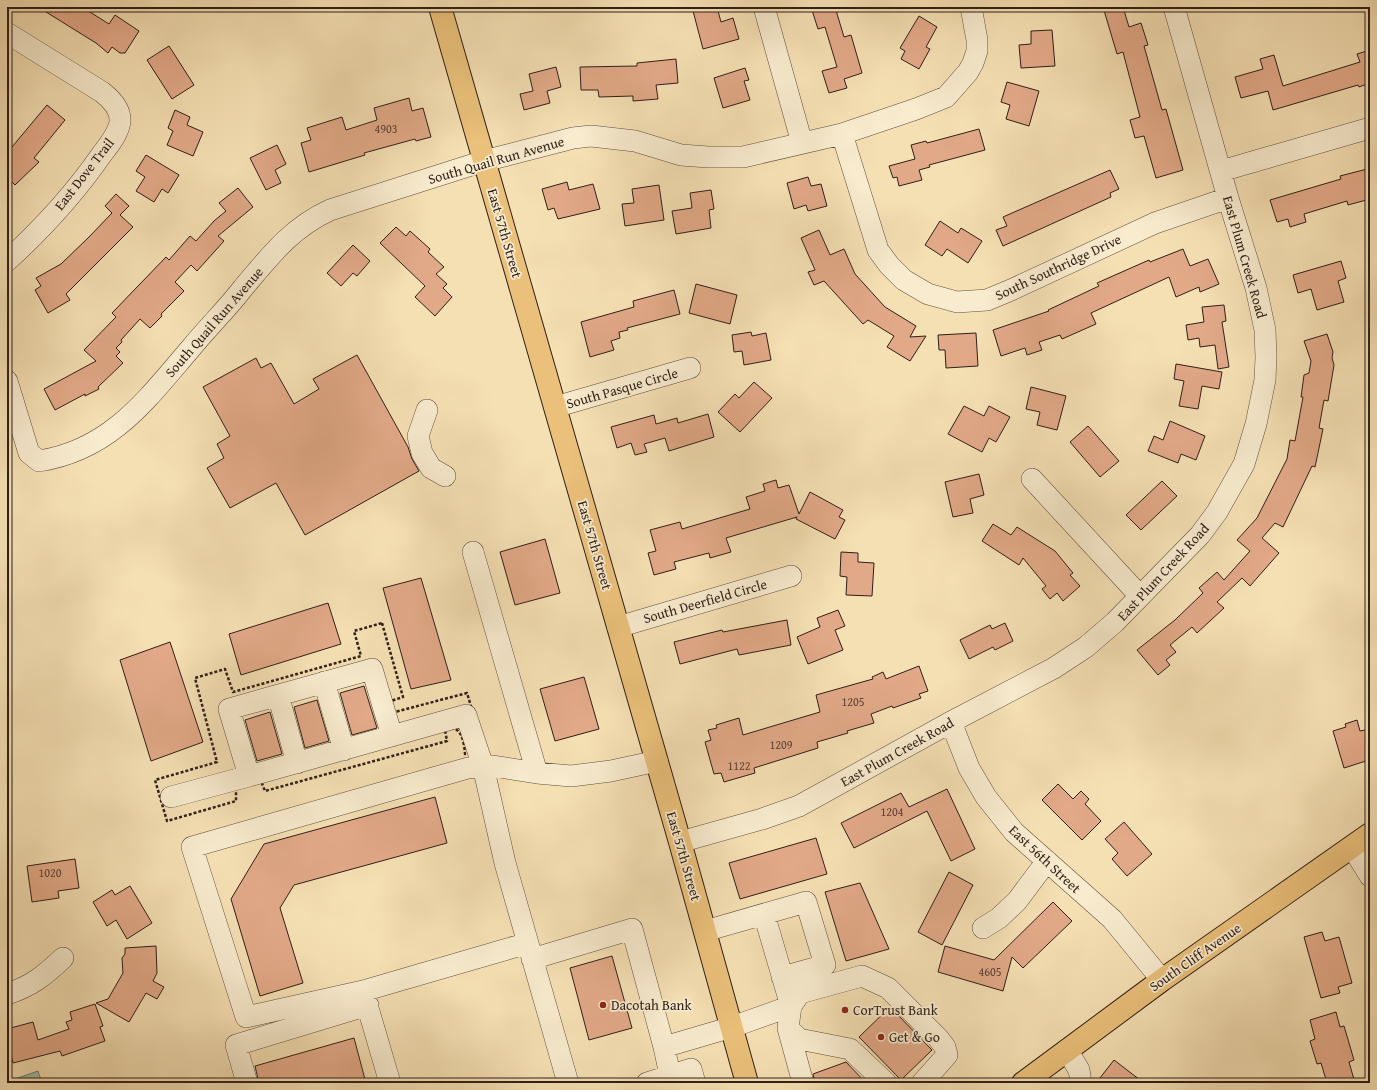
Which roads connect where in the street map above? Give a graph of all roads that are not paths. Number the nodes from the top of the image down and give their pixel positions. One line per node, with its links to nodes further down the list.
1 (440, 7): 9 (main road, East 57th Street)
2 (764, 7): 8 (street)
3 (971, 7): 7 (street, South Quail Run Avenue)
4 (1174, 7): 10 (street, East Plum Creek Road)
5 (7, 33): 12 (street, East Dove Trail)
6 (1370, 128): 10 (street)
7 (842, 134): 8 (street, South Quail Run Avenue); 11 (street, South Southridge Drive)
8 (802, 143): 9 (street, South Quail Run Avenue)
9 (484, 161): 14 (street, South Quail Run Avenue); 15 (main road, East 57th Street)
10 (1221, 172): 11 (street, East Plum Creek Road)
11 (1228, 198): 21 (street, East Plum Creek Road)
12 (7, 261)
13 (690, 368): 15 (street, South Pasque Circle)
14 (7, 380)
15 (555, 407): 22 (main road, East 57th Street)
16 (427, 410): 17 (street)
17 (444, 476)
18 (1032, 479): 21 (street)
19 (473, 552): 31 (street)
20 (792, 576): 22 (street, South Deerfield Circle)
21 (1140, 596): 25 (street, East Plum Creek Road)
22 (618, 627): 28 (main road, East 57th Street)
23 (324, 682): 24 (street); 26 (street); 27 (street)
24 (278, 695): 29 (street); 32 (street)
25 (951, 722): 35 (street, East Plum Creek Road); 37 (street, East 56th Street)
26 (392, 736): 27 (street); 30 (street)
27 (344, 750): 29 (street)
28 (657, 761): 31 (street); 35 (main road, East 57th Street)
29 (297, 763): 32 (street)
30 (483, 766): 31 (street); 42 (street); 47 (street)
31 (537, 773)
32 (249, 776): 33 (street)
33 (171, 798)
34 (1370, 834): 36 (main road, South Cliff Avenue)
35 (680, 842): 41 (main road, East 57th Street)
36 (1352, 847): 38 (street); 45 (main road, South Cliff Avenue)
37 (1047, 861): 40 (street); 45 (street, East 56th Street)
38 (1370, 876)
39 (764, 914): 41 (street); 44 (street); 44 (street)
40 (983, 928)
41 (705, 931): 49 (main road, East 57th Street)
42 (530, 951): 47 (street); 51 (street); 56 (street)
43 (63, 958): 46 (street)
44 (782, 977): 48 (street)
45 (1162, 980): 52 (main road, South Cliff Avenue)
46 (7, 994)
47 (366, 998): 54 (street); 55 (street)
48 (791, 1006): 49 (street); 50 (street); 62 (street)
49 (732, 1027): 51 (street); 59 (main road, East 57th Street)
50 (788, 1028): 60 (street); 61 (street)
51 (664, 1047): 53 (street)
52 (1067, 1050): 63 (main road, South Cliff Avenue); 64 (street)
53 (670, 1075): 57 (street); 58 (street)
54 (247, 1083)
55 (390, 1083)
56 (568, 1083)
57 (647, 1083)
58 (695, 1083)
59 (747, 1083)
60 (803, 1083)
61 (886, 1083)
62 (922, 1083)
63 (1023, 1083)
64 (1081, 1083)

